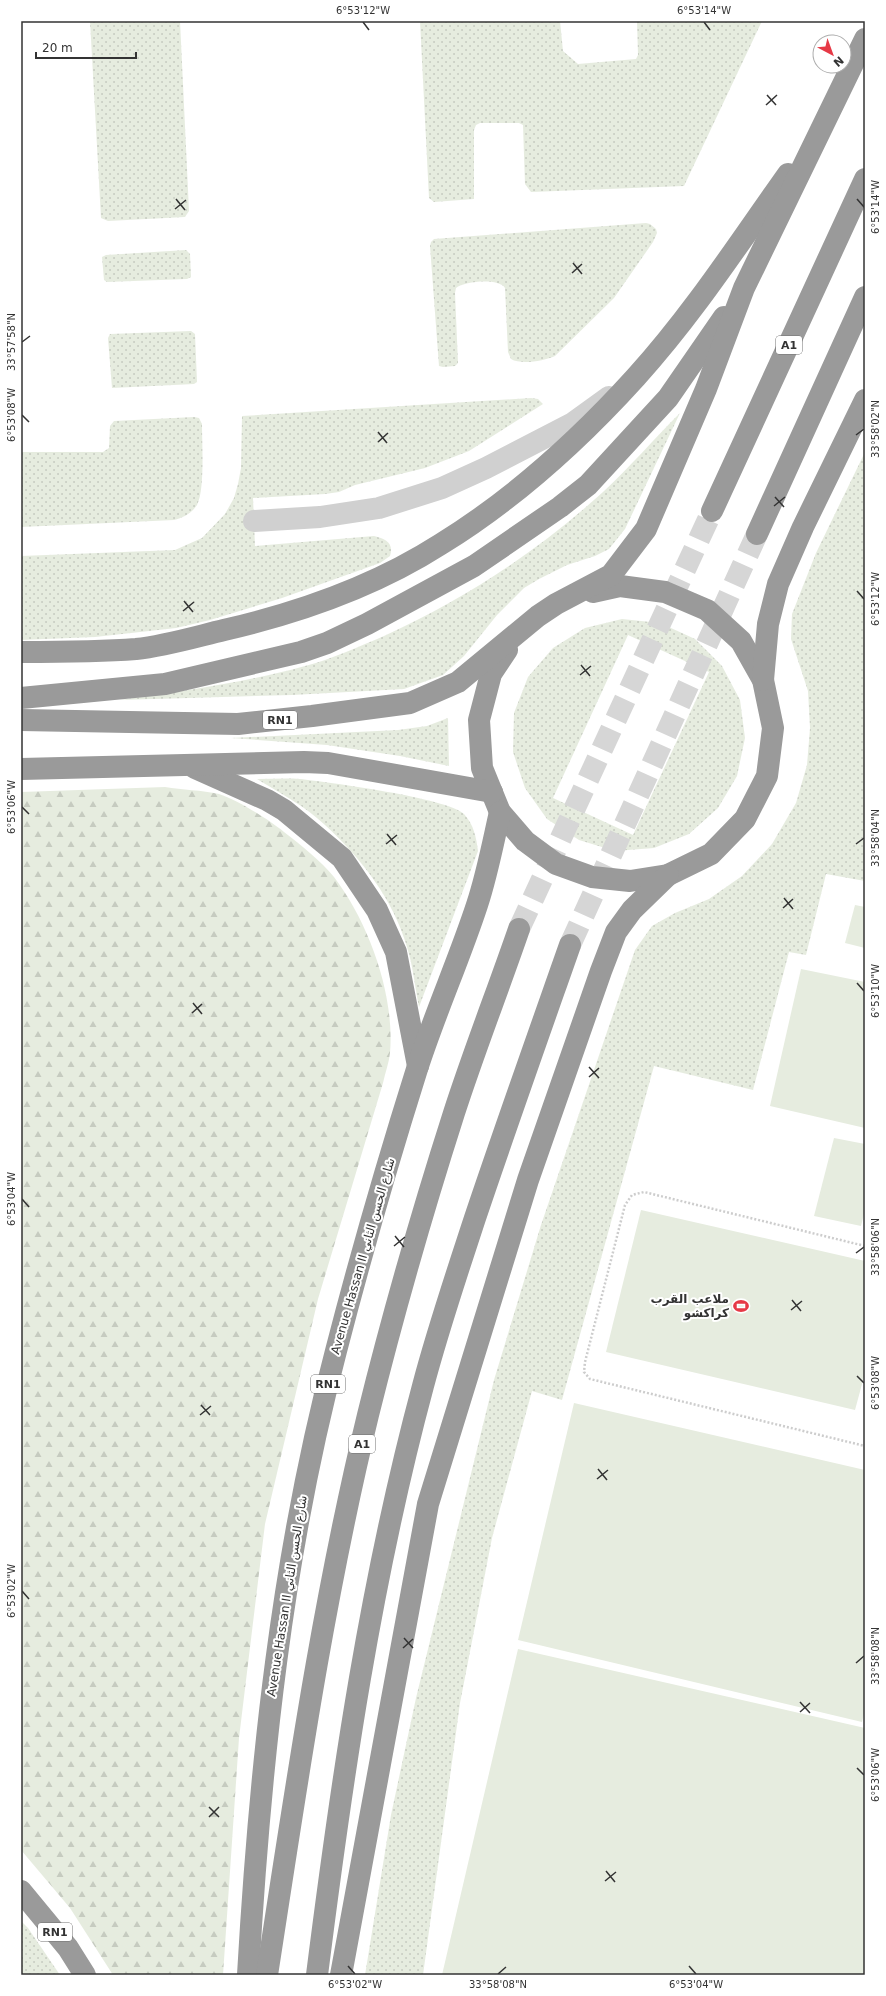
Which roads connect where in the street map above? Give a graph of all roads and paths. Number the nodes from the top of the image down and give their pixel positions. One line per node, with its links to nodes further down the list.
1 (865, 38): 2 (highway)
2 (826, 119): 4 (highway); 6 (highway)
3 (865, 179): 8 (highway, A1)
4 (744, 288): 11 (highway); 15 (highway)
5 (865, 297): 10 (highway)
6 (637, 376): 9 (lane); 13 (highway)
7 (865, 400): 14 (highway)
8 (712, 511)
9 (254, 521)
10 (757, 534)
11 (575, 596): 12 (highway); 14 (highway)
12 (517, 634): 16 (highway, RN1); 19 (highway)
13 (21, 652)
14 (763, 680): 20 (highway)
15 (21, 698)
16 (21, 720)
17 (190, 766): 18 (highway); 19 (highway); 23 (highway)
18 (21, 769)
19 (496, 802): 20 (highway); 23 (highway, Avenue Hassan II شارع الحسن الثاني / RN1)
20 (668, 875): 31 (highway)
21 (519, 929): 29 (highway, A1)
22 (570, 945): 30 (highway)
23 (418, 1067): 28 (highway, Avenue Hassan II شارع الحسن الثاني / RN1)
24 (865, 1246): 25 (path)
25 (865, 1446)
26 (21, 1891): 27 (highway, RN1)
27 (85, 1975)
28 (248, 1975)
29 (267, 1975)
30 (317, 1975)
31 (341, 1975)

